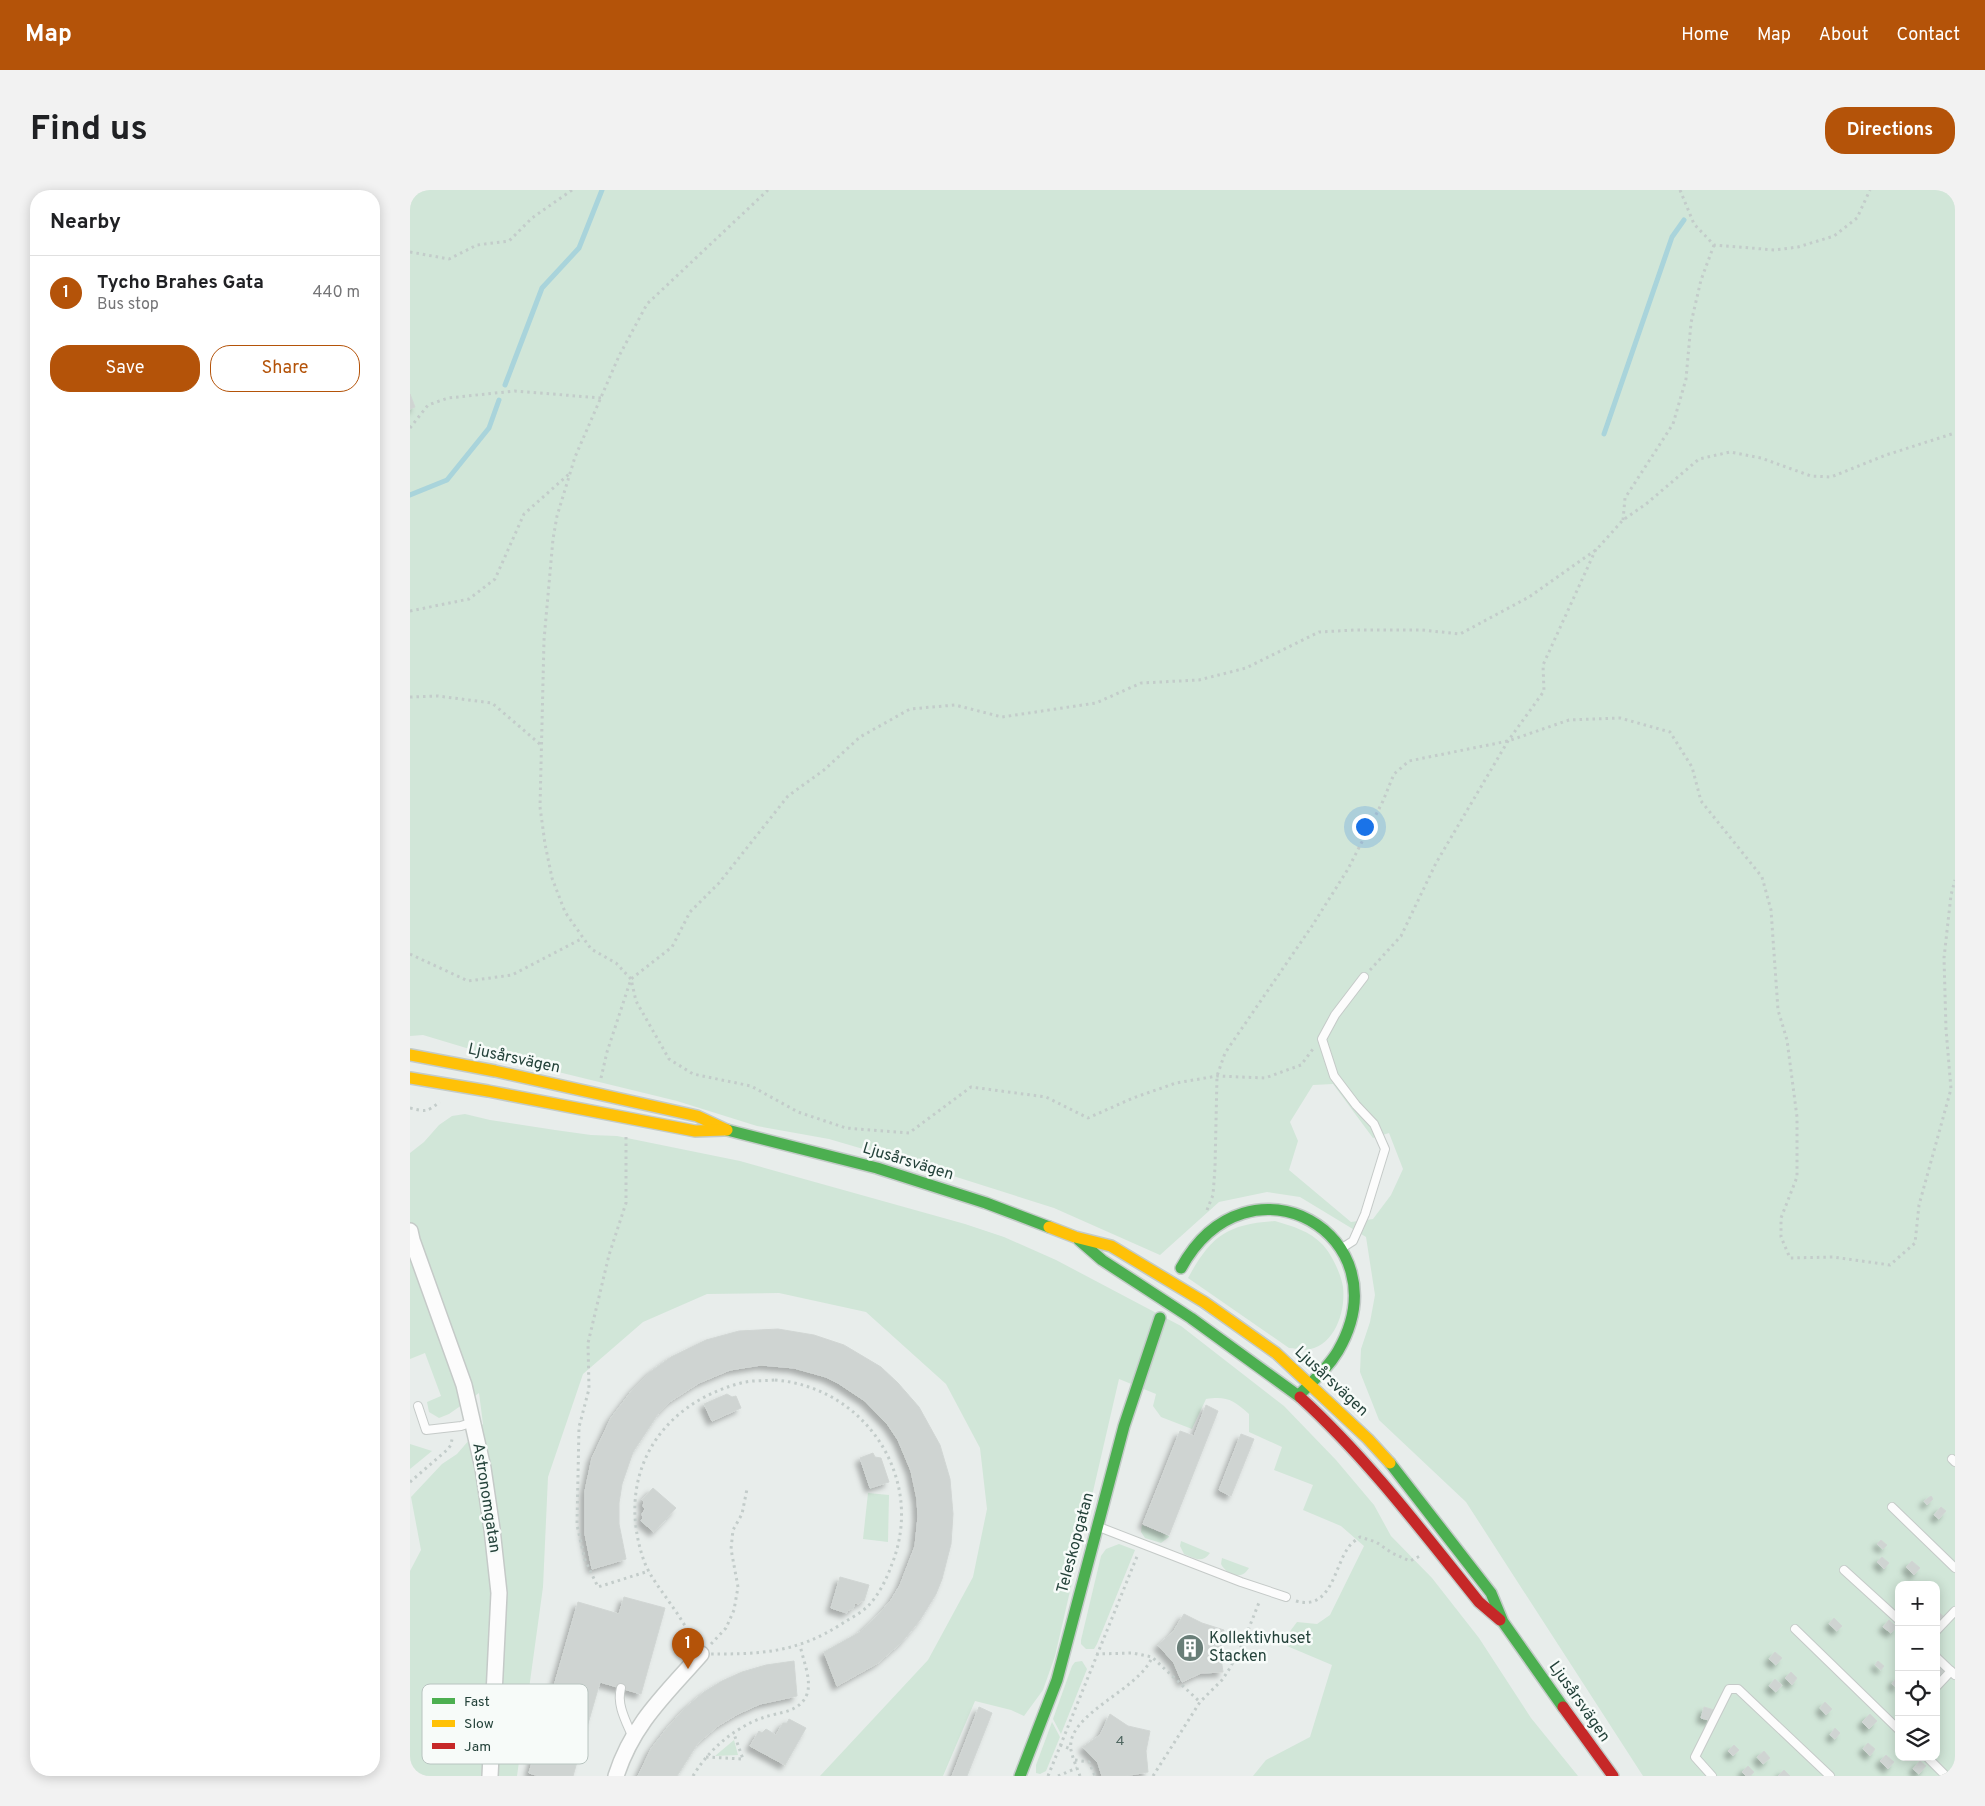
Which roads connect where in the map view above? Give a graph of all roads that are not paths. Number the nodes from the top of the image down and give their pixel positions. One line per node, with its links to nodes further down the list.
1 (1364, 977): 7 (lane)
2 (412, 1055): 3 (street); 4 (main road, Ljusårsvägen)
3 (410, 1077): 4 (main road, Ljusårsvägen)
4 (727, 1130): 6 (main road, Ljusårsvägen)
5 (410, 1231): 13 (street, Astronomgatan)
6 (1075, 1237): 10 (main road, Ljusårsvägen); 11 (main road, Ljusårsvägen)
7 (1341, 1248): 8 (main road); 10 (main road)
8 (1181, 1268)
9 (1160, 1318): 15 (main road, Teleskopgatan)
10 (1310, 1384): 11 (main road); 21 (main road, Ljusårsvägen)
11 (1298, 1396): 21 (main road, Ljusårsvägen)
12 (418, 1406): 13 (lane)
13 (473, 1422): 27 (street, Astronomgatan)
14 (1892, 1507): 16 (lane)
15 (1097, 1526): 18 (lane); 34 (main road, Teleskopgatan)
16 (1954, 1566)
17 (1844, 1570): 20 (lane)
18 (1286, 1597)
19 (1955, 1611): 22 (lane)
20 (1895, 1616)
21 (1502, 1622): 35 (main road, Ljusårsvägen)
22 (1940, 1627)
23 (1795, 1629): 30 (lane)
24 (701, 1654): 31 (street)
25 (1940, 1661): 26 (lane)
26 (1953, 1673): 28 (lane)
27 (495, 1684)
28 (1940, 1684)
29 (620, 1688): 31 (lane)
30 (1895, 1726)
31 (633, 1738): 33 (street)
32 (1931, 1761): 38 (lane)
33 (616, 1776)
34 (1020, 1776)
35 (1613, 1776)
36 (1712, 1776): 37 (lane)
37 (1830, 1776)
38 (1946, 1776)

